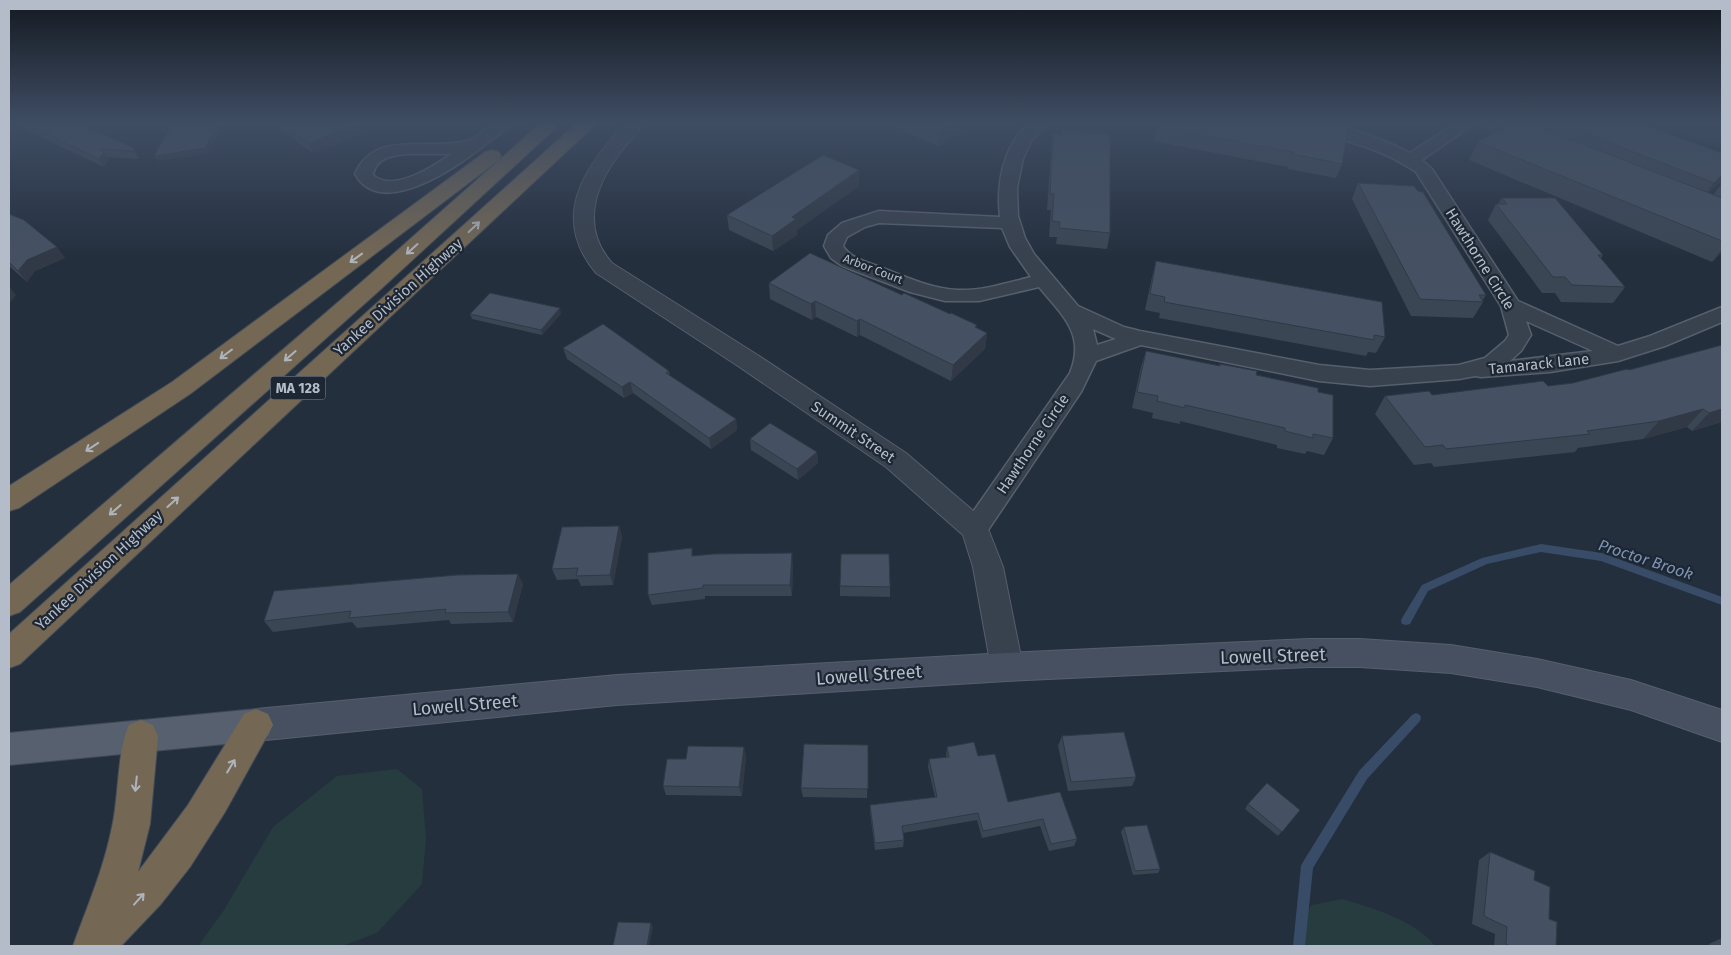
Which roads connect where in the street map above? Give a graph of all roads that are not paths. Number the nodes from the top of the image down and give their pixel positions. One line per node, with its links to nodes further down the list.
1 (365, 168): 2 (street)
2 (441, 168)
3 (475, 168): 18 (highway, one-way to 18)
4 (502, 168): 20 (highway, Yankee Division Highway / MA 128, one-way to 20)
5 (539, 168): 21 (highway, Yankee Division Highway / MA 128, one-way to 5)
6 (600, 168): 19 (street, Summit Street)
7 (1011, 168): 9 (street, Hawthorne Circle)
8 (1421, 168): 11 (street, Hawthorne Circle)
9 (1010, 224): 10 (street, Hawthorne Circle); 10 (street, Arbor Court)
10 (1044, 280): 12 (street, Hawthorne Circle)
11 (1512, 306): 15 (street, Tamarack Lane); 17 (street, Hawthorne Circle)
12 (1072, 311): 14 (street, Hawthorne Circle); 16 (street, Hawthorne Circle)
13 (1722, 314): 15 (street, Tamarack Lane)
14 (1140, 338): 16 (street); 17 (street, Hawthorne Circle)
15 (1618, 354): 17 (street, Tamarack Lane)
16 (1086, 357): 19 (street, Hawthorne Circle)
17 (1460, 372)
18 (9, 500)
19 (975, 529): 22 (street, Summit Street)
20 (9, 603)
21 (9, 654)
22 (1007, 667): 23 (main road, Lowell Street); 24 (main road, Lowell Street)
23 (256, 724): 25 (main road, Lowell Street); 27 (highway, one-way to 23)
24 (1722, 726)
25 (141, 736): 26 (main road, Lowell Street); 27 (highway, one-way to 27)
26 (9, 749)
27 (92, 946)

